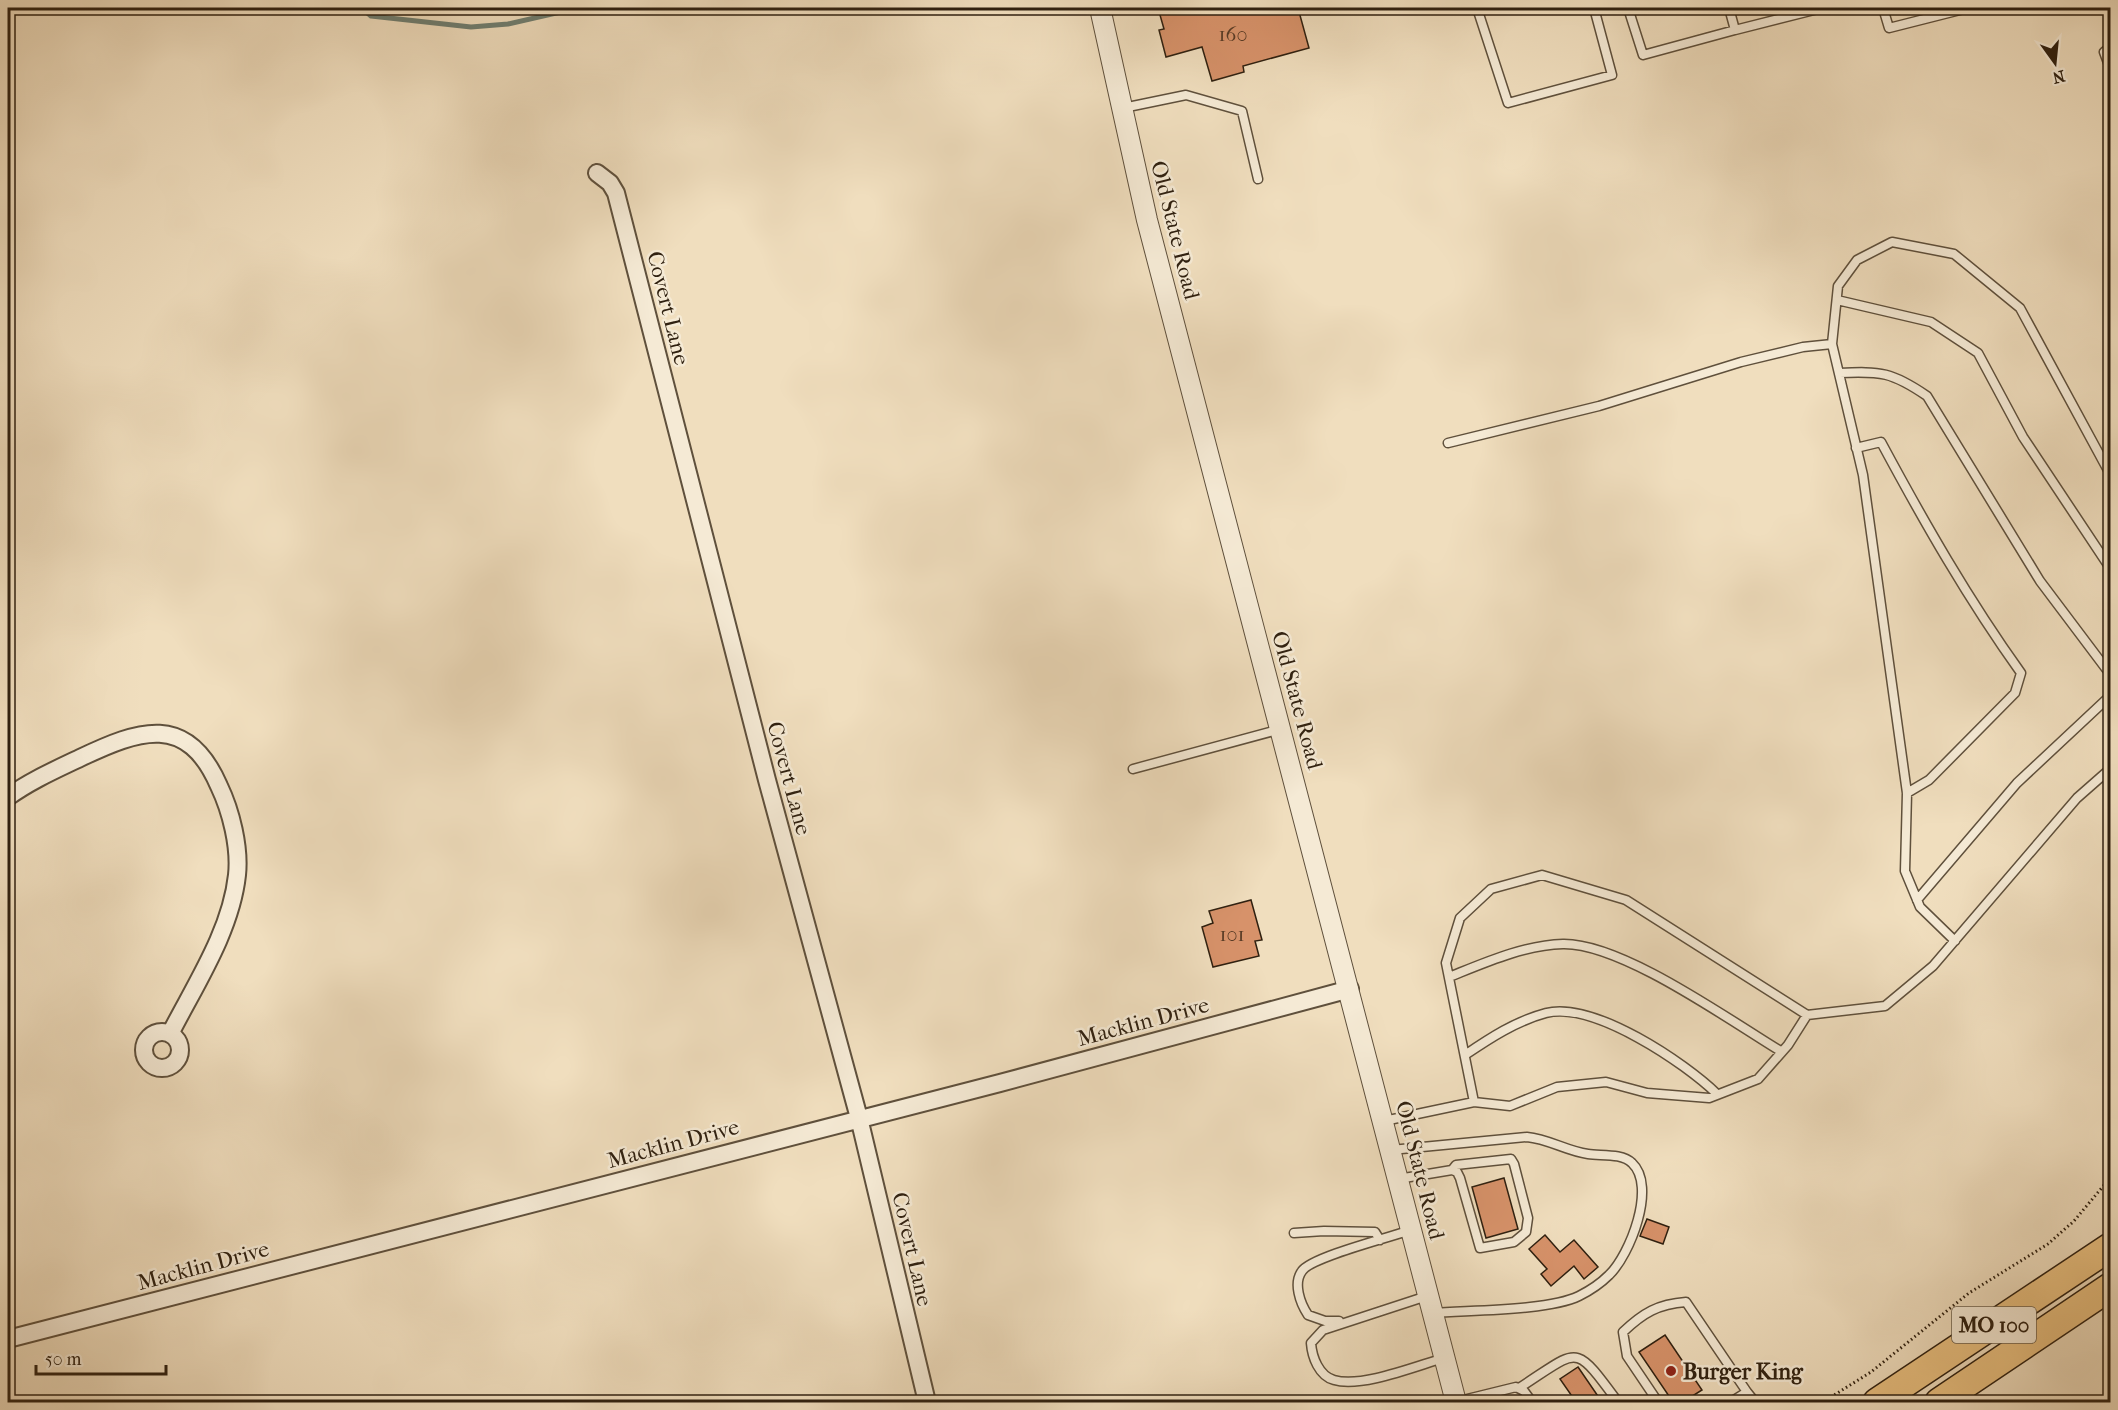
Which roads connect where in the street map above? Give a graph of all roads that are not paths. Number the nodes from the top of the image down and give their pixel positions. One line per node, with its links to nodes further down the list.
1 (1100, 8): 12 (street, Old State Road)
2 (1477, 8): 3 (lane)
3 (1594, 8)
4 (1628, 8): 9 (lane)
5 (1729, 8): 9 (lane)
6 (1822, 8): 9 (lane)
7 (1883, 8): 8 (lane)
8 (1968, 8)
9 (1735, 30)
10 (2110, 47): 11 (lane)
11 (2110, 68)
12 (1122, 108): 14 (lane); 24 (street, Old State Road)
13 (597, 173): 39 (street, Covert Lane)
14 (1258, 179)
15 (1837, 300): 16 (lane); 20 (lane); 21 (lane)
16 (1832, 344): 17 (lane); 18 (lane)
17 (1839, 374): 19 (lane); 22 (lane)
18 (1448, 443)
19 (1856, 448): 27 (lane); 27 (lane)
20 (2110, 474)
21 (2110, 568)
22 (2110, 674)
23 (2110, 696): 29 (lane)
24 (1281, 729): 25 (lane); 32 (street, Old State Road)
25 (1133, 769)
26 (2110, 770): 30 (lane)
27 (1907, 793): 29 (lane)
28 (8, 797): 34 (street)
29 (1917, 900): 30 (lane)
30 (1955, 941): 33 (lane)
31 (1449, 977): 33 (lane); 35 (lane); 36 (lane)
32 (1350, 989): 39 (street, Macklin Drive); 40 (street, Old State Road)
33 (1807, 1015): 35 (lane)
34 (170, 1034)
35 (1782, 1052): 37 (lane)
36 (1465, 1055): 37 (lane); 38 (lane)
37 (1718, 1094): 38 (lane)
38 (1474, 1102): 40 (lane)
39 (859, 1118): 51 (street, Macklin Drive); 55 (street, Covert Lane)
40 (1384, 1121): 41 (street, Old State Road)
41 (1391, 1150): 43 (street, Old State Road); 49 (lane)
42 (1452, 1170): 42 (lane); 43 (lane)
43 (1398, 1179): 44 (street, Old State Road)
44 (1412, 1230): 46 (lane); 49 (street, Old State Road)
45 (1294, 1233): 46 (lane)
46 (1380, 1240): 50 (lane)
47 (2110, 1247): 62 (highway, MO 100)
48 (2110, 1287): 63 (highway, MO 100)
49 (1431, 1304): 50 (lane); 52 (street, Old State Road)
50 (1348, 1321): 52 (lane)
51 (8, 1339)
52 (1444, 1357): 56 (street, Old State Road)
53 (1519, 1388): 56 (lane); 57 (lane); 58 (lane)
54 (1747, 1392): 59 (lane); 60 (lane); 61 (lane)
55 (927, 1402)
56 (1456, 1402)
57 (1532, 1402)
58 (1618, 1402)
59 (1658, 1402)
60 (1731, 1402)
61 (1755, 1402)
62 (1877, 1402)
63 (1939, 1402)

